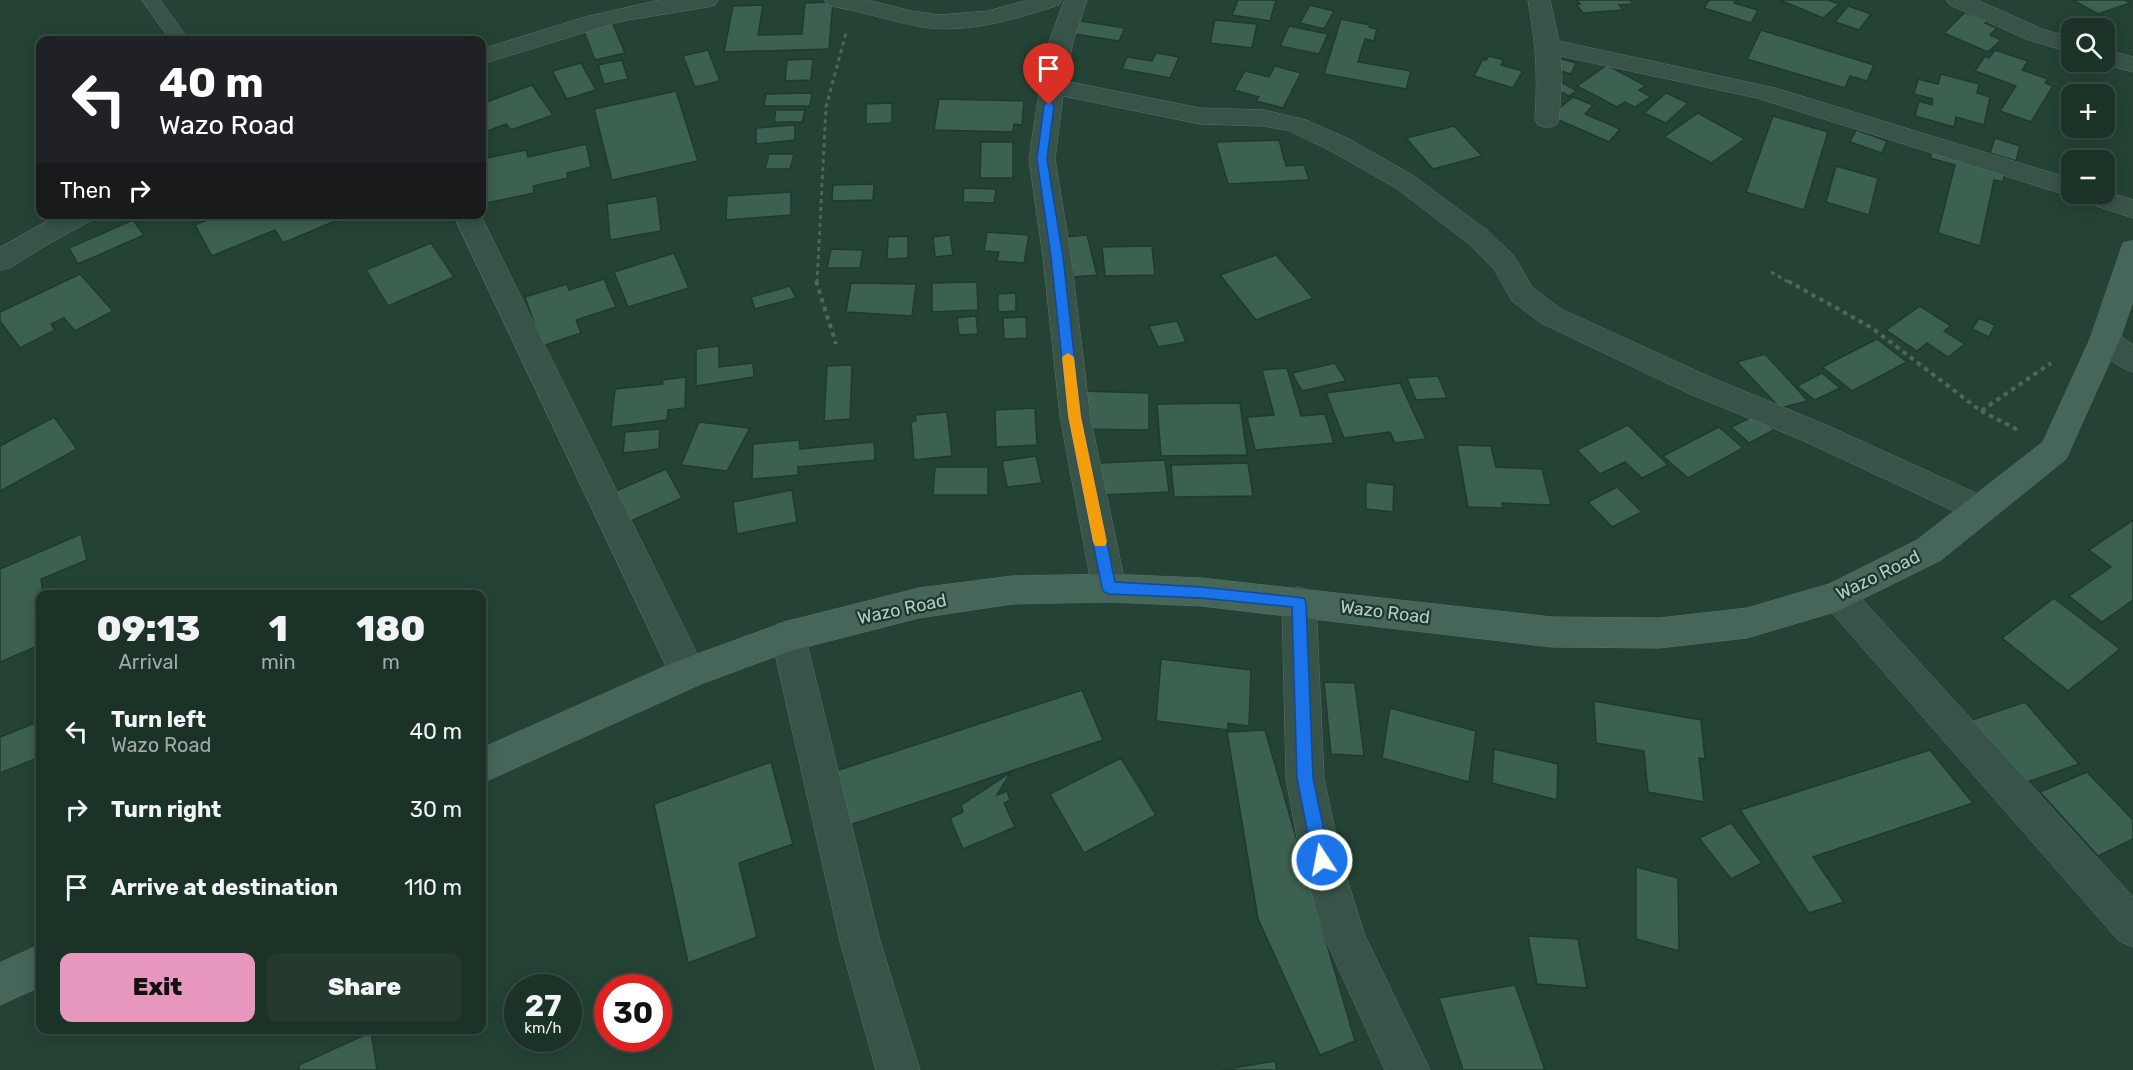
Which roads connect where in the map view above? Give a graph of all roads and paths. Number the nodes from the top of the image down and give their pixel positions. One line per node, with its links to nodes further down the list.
1 (151, 0): 8 (lane)
2 (707, 0): 11 (street)
3 (1051, 0): 7 (street)
4 (1076, 0): 14 (street)
5 (1539, 0): 10 (street)
6 (1959, 0): 9 (street)
7 (845, 1): 25 (path)
8 (177, 36)
9 (2061, 43)
10 (1548, 46): 15 (street); 16 (street)
11 (486, 56)
12 (2115, 59): 13 (street)
13 (2133, 65)
14 (1052, 86): 27 (street); 28 (street)
15 (1548, 120)
16 (2061, 185)
17 (2115, 203): 18 (street)
18 (2133, 208)
19 (73, 219): 22 (street)
20 (468, 219): 32 (street)
21 (2133, 250): 24 (main road, Wazo Road)
22 (0, 261)
23 (1771, 273): 24 (path)
24 (2105, 339): 26 (street); 27 (main road, Wazo Road)
25 (836, 344)
26 (2133, 361)
27 (1980, 509): 29 (main road, Wazo Road)
28 (1109, 588): 30 (main road, Wazo Road); 31 (main road, Wazo Road)
29 (1839, 596): 30 (main road, Wazo Road); 34 (street)
30 (1299, 602): 38 (street)
31 (788, 636): 32 (main road, Wazo Road); 37 (street)
32 (688, 673): 33 (main road, Wazo Road)
33 (486, 764)
34 (2133, 927)
35 (36, 968): 36 (main road)
36 (0, 984)
37 (898, 1070)
38 (1408, 1070)

